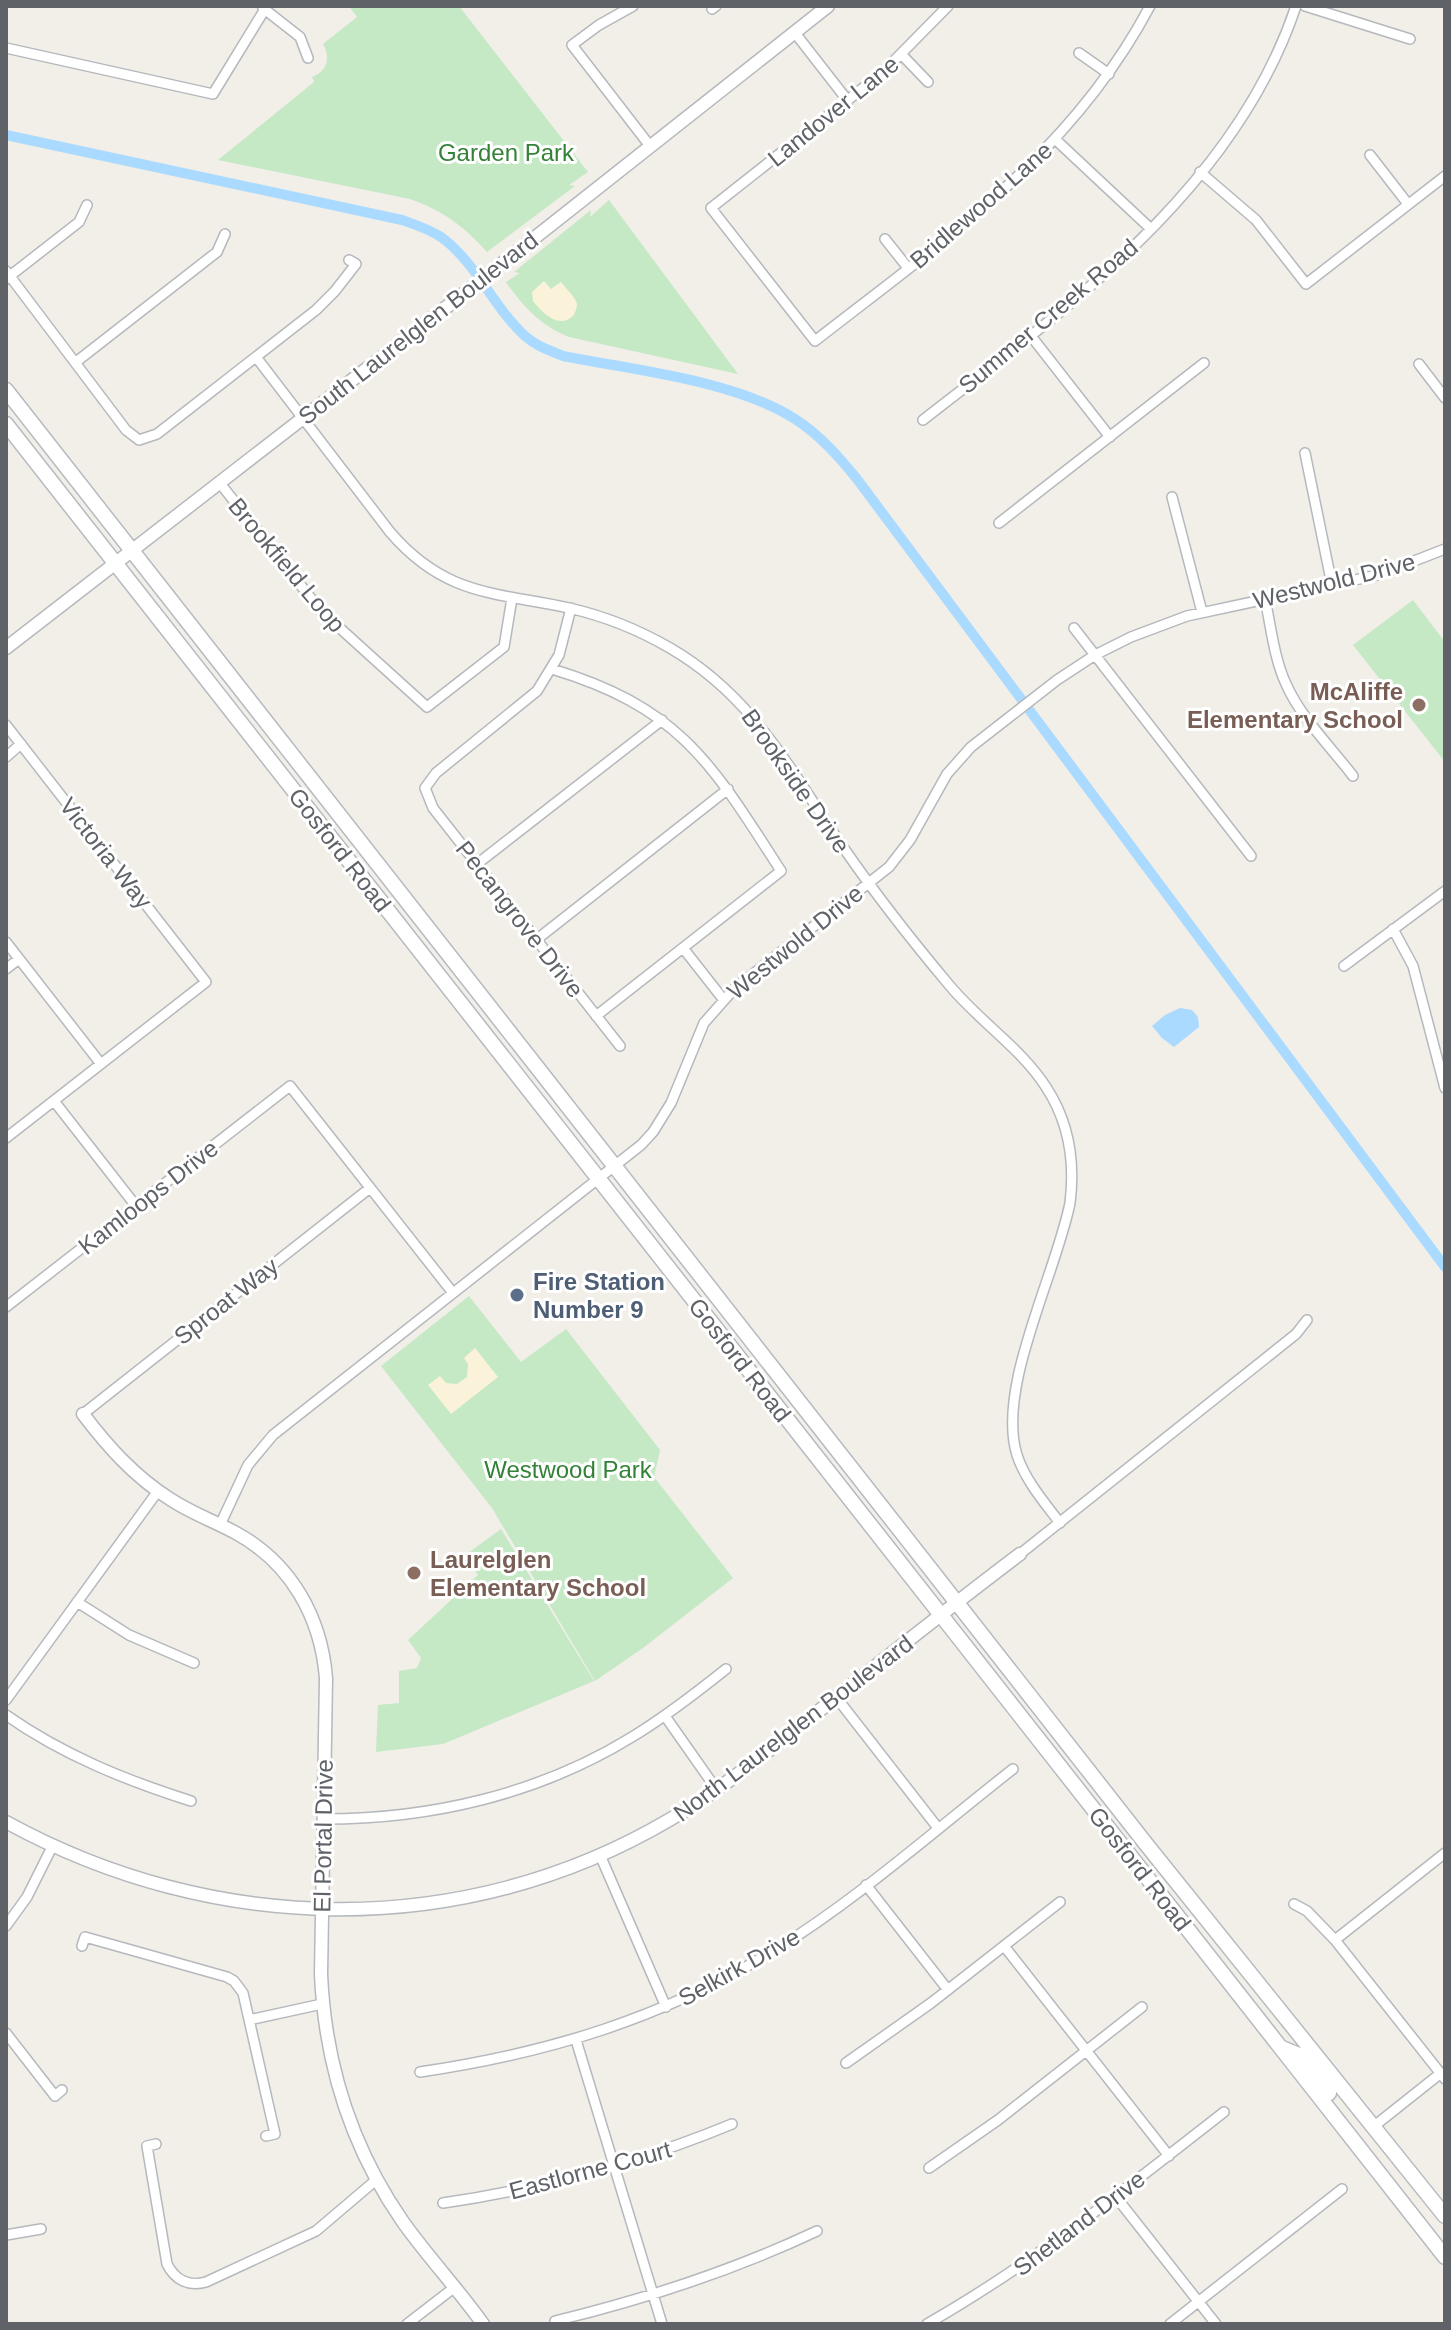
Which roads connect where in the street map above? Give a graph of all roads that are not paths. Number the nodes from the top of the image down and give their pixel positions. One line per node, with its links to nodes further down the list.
1 (633, 6): 18 (street)
2 (828, 6): 8 (street, South Laurelglen Boulevard)
3 (948, 6): 12 (street, Landover Lane)
4 (1150, 6): 14 (street, Bridlewood Lane)
5 (1296, 6): 20 (street, Summer Creek Road)
6 (1305, 6): 9 (street)
7 (262, 7): 10 (street); 13 (street)
8 (795, 33): 16 (street); 18 (street, South Laurelglen Boulevard)
9 (1410, 39)
10 (6, 48)
11 (1079, 53): 14 (street)
12 (902, 55): 15 (street); 16 (street, Landover Lane)
13 (308, 58)
14 (1109, 74): 17 (street, Bridlewood Lane)
15 (928, 82)
16 (848, 101): 31 (street, Landover Lane)
17 (1056, 140): 24 (street); 28 (street, Bridlewood Lane)
18 (650, 146): 38 (street, South Laurelglen Boulevard)
19 (1370, 155): 22 (street)
20 (1200, 172): 22 (street); 24 (street, Summer Creek Road)
21 (1445, 176): 22 (street)
22 (1408, 204)
23 (87, 205): 29 (street)
24 (1151, 229): 30 (street, Summer Creek Road)
25 (225, 234): 33 (street)
26 (885, 239): 28 (street)
27 (349, 260): 32 (street)
28 (908, 268): 31 (street, Bridlewood Lane)
29 (7, 275): 33 (street)
30 (1031, 336): 39 (street, Summer Creek Road); 41 (street)
31 (815, 341)
32 (256, 357): 33 (street); 38 (street, Brookside Drive)
33 (76, 362)
34 (1204, 363): 41 (street)
35 (1419, 364): 37 (street)
36 (6, 390): 47 (main road, Gosford Road)
37 (1445, 398)
38 (301, 417): 43 (street, South Laurelglen Boulevard); 50 (street, Brookside Drive)
39 (923, 420)
40 (6, 424): 48 (main road, Gosford Road)
41 (1110, 437): 45 (street)
42 (1305, 453): 49 (street)
43 (219, 482): 47 (street, South Laurelglen Boulevard); 50 (street, Brookfield Loop)
44 (1172, 497): 53 (street)
45 (999, 523)
46 (1445, 549): 49 (street, Westwold Drive)
47 (131, 550): 48 (street, South Laurelglen Boulevard); 82 (main road, Gosford Road)
48 (115, 563): 55 (street, South Laurelglen Boulevard); 83 (main road, Gosford Road)
49 (1332, 585): 51 (street, Westwold Drive)
50 (512, 598): 52 (street, Brookside Drive)
51 (1265, 599): 53 (street, Westwold Drive); 62 (street)
52 (571, 608): 57 (street); 66 (street, Brookside Drive)
53 (1202, 612): 56 (street, Westwold Drive)
54 (1074, 628): 56 (street)
55 (6, 648)
56 (1095, 655): 64 (street); 66 (street, Westwold Drive)
57 (552, 669): 58 (street); 65 (street, Pecangrove Drive)
58 (662, 720): 63 (street); 65 (street)
59 (6, 725): 60 (street, Victoria Way)
60 (21, 744): 61 (street); 78 (street, Victoria Way)
61 (6, 757)
62 (1353, 776)
63 (728, 789): 69 (street); 71 (street)
64 (1251, 856)
65 (477, 864): 69 (street, Pecangrove Drive)
66 (869, 883): 75 (street, Westwold Drive); 91 (street, Brookside Drive)
67 (1445, 891): 68 (street)
68 (1393, 929): 73 (street); 79 (street)
69 (536, 940): 76 (street, Pecangrove Drive)
70 (6, 942): 72 (street)
71 (683, 948): 75 (street); 76 (street)
72 (19, 959): 74 (street); 78 (street)
73 (1344, 966)
74 (6, 969)
75 (723, 999): 82 (street, Westwold Drive)
76 (596, 1016): 77 (street, Pecangrove Drive)
77 (620, 1046)
78 (101, 1064): 80 (street)
79 (1445, 1088)
80 (54, 1101): 81 (street); 85 (street)
81 (6, 1138)
82 (615, 1166): 83 (street, Westwold Drive); 95 (main road, Gosford Road)
83 (599, 1180): 86 (street, Westwold Drive); 96 (main road, Gosford Road)
84 (370, 1188): 85 (street, Kamloops Drive); 86 (street); 89 (street, Sproat Way)
85 (136, 1206): 87 (street, Kamloops Drive)
86 (453, 1293): 92 (street, Westwold Drive)
87 (6, 1307)
88 (1307, 1320): 91 (street, North Laurelglen Boulevard)
89 (83, 1414): 90 (street, El Portal Drive)
90 (158, 1491): 92 (street, El Portal Drive); 94 (street)
91 (1060, 1523): 93 (street, North Laurelglen Boulevard)
92 (220, 1525): 106 (street, El Portal Drive)
93 (1020, 1554): 95 (street, North Laurelglen Boulevard)
94 (77, 1602): 97 (street); 100 (street)
95 (957, 1603): 96 (street, North Laurelglen Boulevard); 135 (main road, Gosford Road)
96 (941, 1617): 99 (street, North Laurelglen Boulevard); 127 (main road, Gosford Road)
97 (194, 1663)
98 (726, 1669): 102 (street)
99 (836, 1697): 104 (street, North Laurelglen Boulevard); 108 (street)
100 (6, 1700)
101 (6, 1715): 105 (street)
102 (665, 1716): 104 (street); 106 (street)
103 (1013, 1769): 108 (street, Selkirk Drive)
104 (717, 1790): 110 (street, North Laurelglen Boulevard)
105 (191, 1801)
106 (324, 1819): 115 (street, El Portal Drive)
107 (6, 1822): 109 (street, North Laurelglen Boulevard)
108 (938, 1828): 112 (street, Selkirk Drive)
109 (52, 1847): 115 (street, North Laurelglen Boulevard); 116 (street)
110 (600, 1855): 115 (street, North Laurelglen Boulevard); 122 (street)
111 (1443, 1859): 117 (street)
112 (866, 1885): 120 (street); 122 (street, Selkirk Drive)
113 (1060, 1902): 119 (street)
114 (1294, 1904): 117 (street)
115 (322, 1910): 121 (street, El Portal Drive)
116 (6, 1926)
117 (1335, 1940): 131 (street)
118 (82, 1946): 124 (street)
119 (1004, 1946): 120 (street); 128 (street)
120 (948, 1990): 129 (street)
121 (322, 2004): 124 (street); 141 (street, El Portal Drive)
122 (666, 2007): 126 (street, Selkirk Drive)
123 (1142, 2007): 128 (street)
124 (249, 2020): 136 (street)
125 (6, 2033): 132 (street)
126 (576, 2040): 130 (street, Selkirk Drive); 139 (street)
127 (1278, 2046): 135 (main road); 149 (main road, Gosford Road)
128 (1086, 2051): 138 (street); 140 (street)
129 (846, 2063)
130 (420, 2072)
131 (1443, 2076): 135 (street)
132 (62, 2090)
133 (1224, 2112): 138 (street, Shetland Drive)
134 (732, 2124): 139 (street, Eastlorne Court)
135 (1373, 2127): 145 (main road, Gosford Road)
136 (266, 2136)
137 (156, 2144): 141 (street)
138 (1169, 2156): 143 (street, Shetland Drive)
139 (615, 2168): 144 (street, Eastlorne Court); 151 (street)
140 (929, 2168)
141 (376, 2180): 150 (street, El Portal Drive)
142 (1342, 2189): 152 (street)
143 (1116, 2197): 152 (street); 157 (street, Shetland Drive)
144 (443, 2203)
145 (1445, 2216)
146 (41, 2229): 148 (street)
147 (817, 2231): 151 (street)
148 (6, 2235)
149 (1445, 2257)
150 (455, 2287): 154 (street); 155 (street, El Portal Drive)
151 (654, 2295): 153 (street); 156 (street)
152 (1199, 2302): 158 (street); 159 (street)
153 (555, 2321)
154 (407, 2324)
155 (483, 2324)
156 (662, 2324)
157 (927, 2324)
158 (1170, 2324)
159 (1216, 2324)

